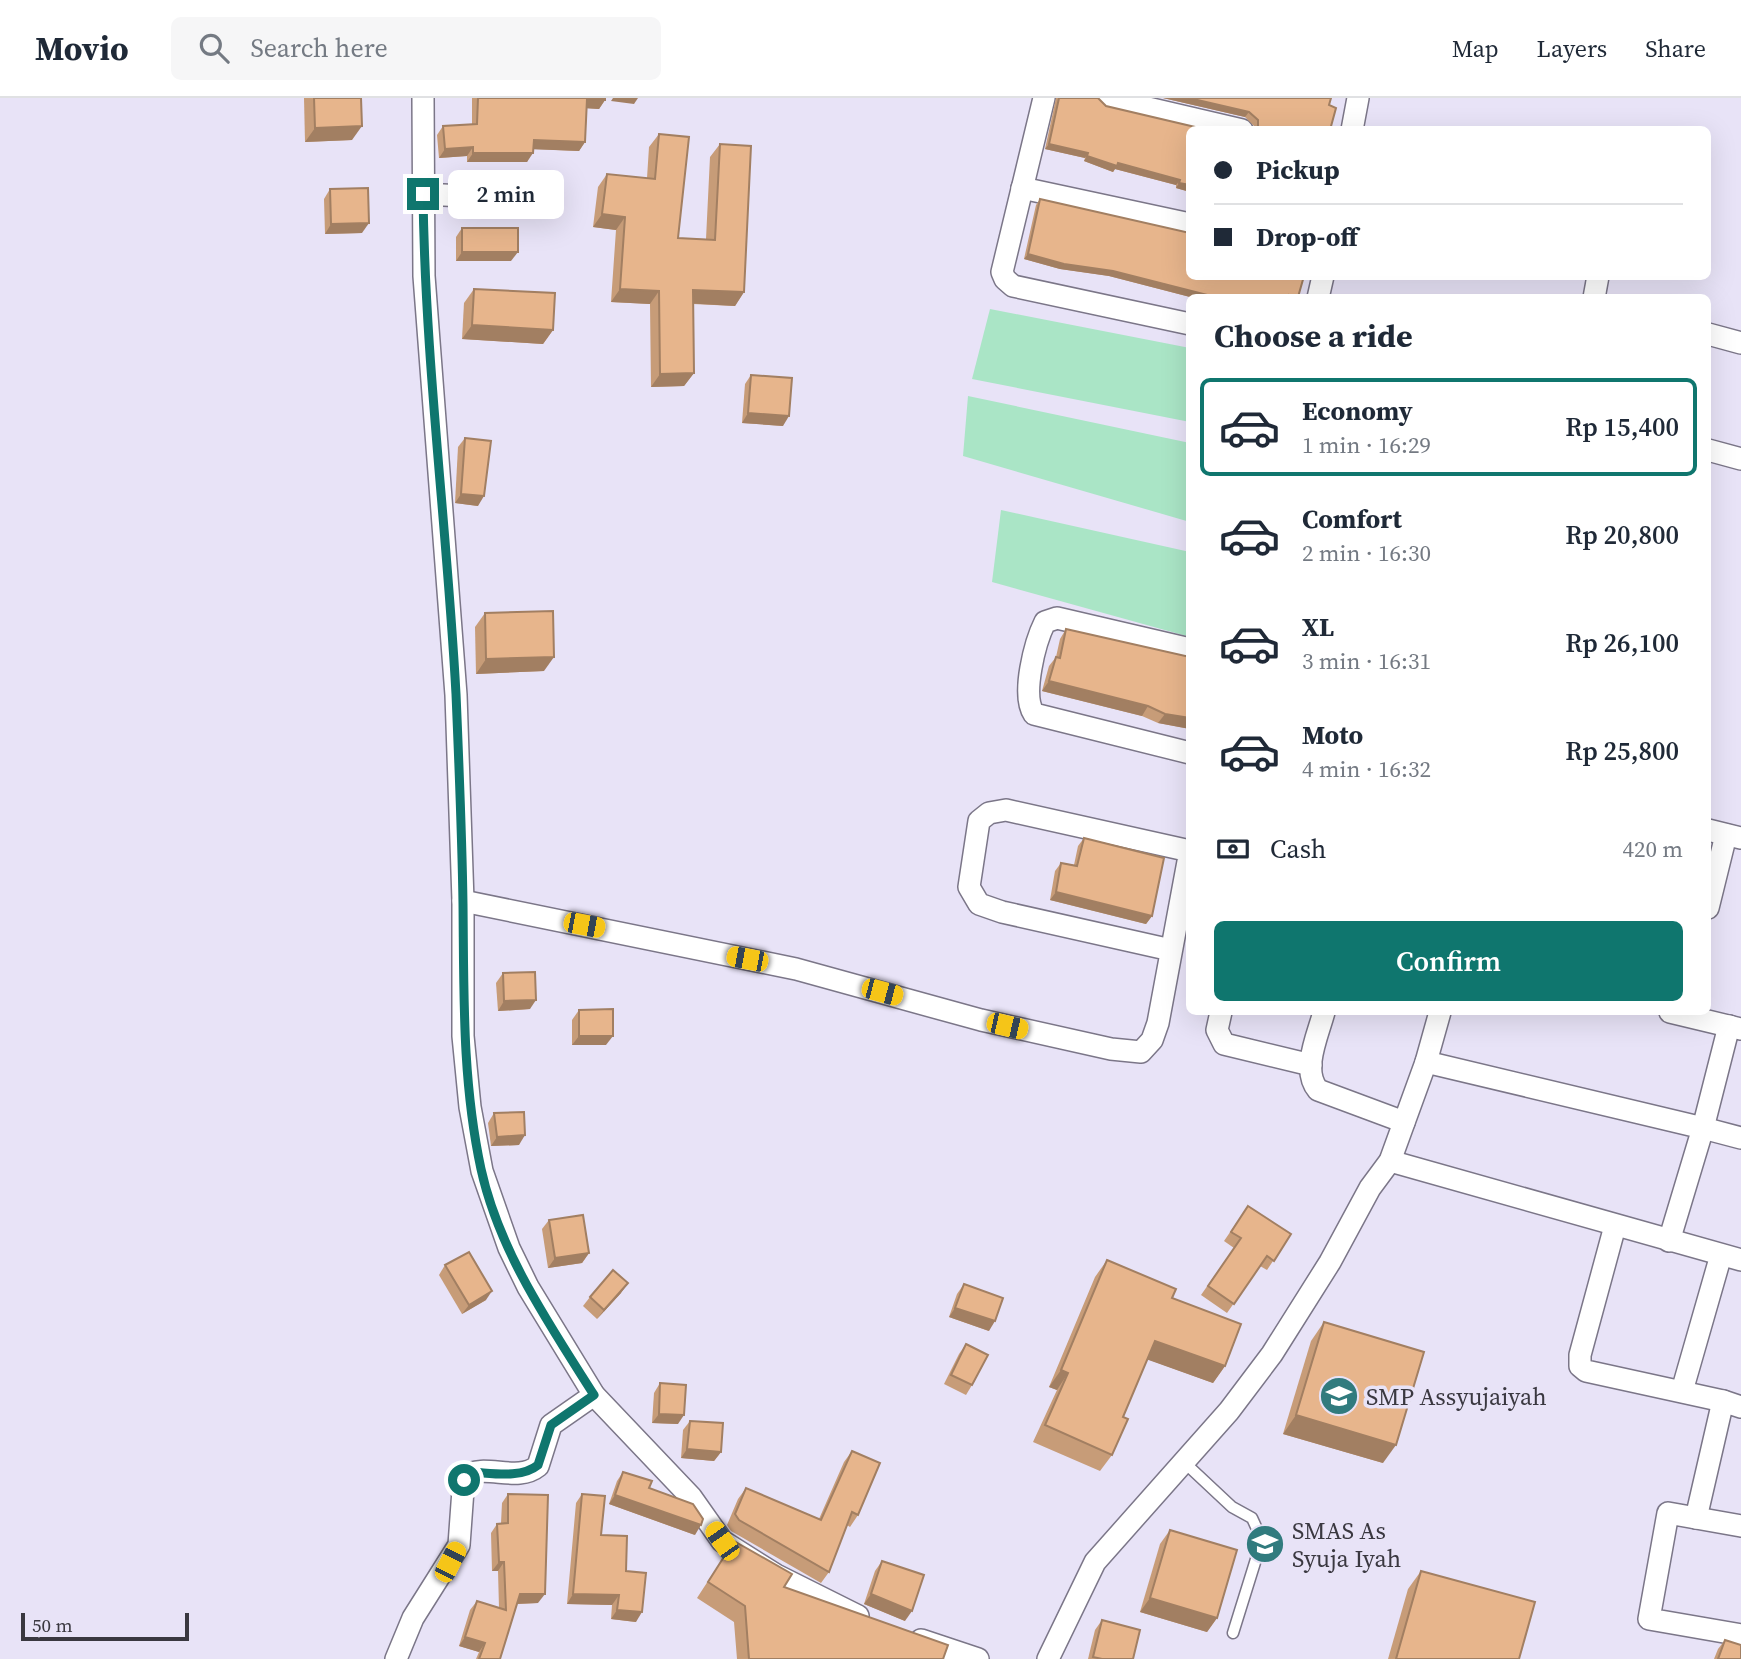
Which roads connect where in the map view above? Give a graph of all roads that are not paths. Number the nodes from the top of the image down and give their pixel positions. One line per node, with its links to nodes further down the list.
1 (423, 98): 8 (street)
2 (1044, 98): 7 (street)
3 (1105, 98): 5 (street)
4 (1358, 98): 6 (street)
5 (1225, 126)
6 (1353, 126)
7 (1022, 188): 10 (street); 11 (street)
8 (423, 194): 9 (street); 22 (street)
9 (549, 200)
10 (1186, 223)
11 (1186, 323)
12 (1711, 335): 13 (street)
13 (1741, 343)
14 (1711, 451): 15 (street)
15 (1741, 459)
16 (1186, 648): 17 (street)
17 (1186, 752)
18 (1725, 834): 21 (street)
19 (1186, 850): 23 (street)
20 (1186, 872): 23 (street)
21 (1711, 895)
22 (463, 901): 23 (street); 39 (street)
23 (1171, 950)
24 (1220, 1015): 30 (street)
25 (1323, 1015): 30 (street)
26 (1439, 1015): 29 (street)
27 (1689, 1015): 28 (street)
28 (1735, 1028): 32 (street)
29 (1426, 1062): 31 (street); 32 (street)
30 (1311, 1065): 31 (street)
31 (1404, 1122): 34 (street)
32 (1703, 1128): 33 (street); 36 (street)
33 (1741, 1138)
34 (1390, 1161): 35 (street); 41 (street)
35 (1615, 1226): 36 (street); 38 (street)
36 (1669, 1241): 37 (street)
37 (1731, 1258): 38 (street)
38 (1682, 1391): 40 (street)
39 (594, 1395): 44 (street); 48 (street)
40 (1732, 1404): 42 (street)
41 (1185, 1463): 45 (lane); 50 (street)
42 (1696, 1518): 43 (street); 47 (street)
43 (1741, 1526)
44 (879, 1626)
45 (1233, 1633)
46 (904, 1634): 49 (street)
47 (1741, 1635)
48 (396, 1659)
49 (978, 1659)
50 (1048, 1659)

